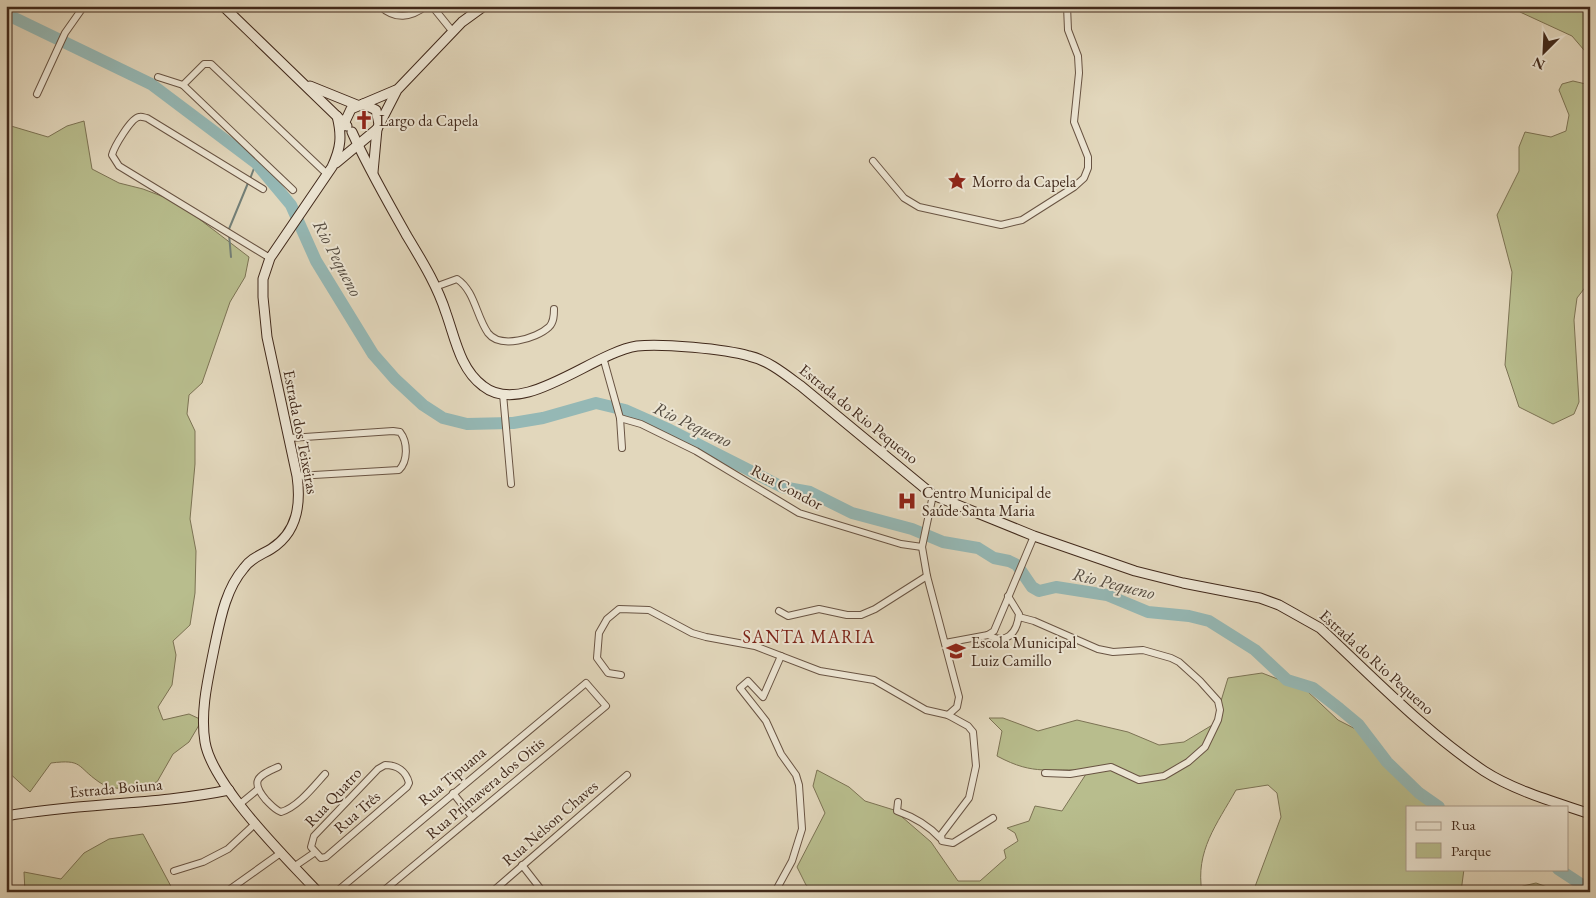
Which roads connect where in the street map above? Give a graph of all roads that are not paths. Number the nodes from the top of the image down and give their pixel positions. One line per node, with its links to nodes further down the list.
1 (84, 6): 13 (street)
2 (223, 6): 10 (street)
3 (380, 6): 4 (street)
4 (426, 6)
5 (432, 6): 8 (street)
6 (484, 6): 8 (street)
7 (1067, 6): 20 (street)
8 (453, 32): 12 (street)
9 (158, 77): 11 (street)
10 (305, 83): 14 (street); 15 (street)
11 (183, 85): 22 (street); 25 (street)
12 (397, 90): 14 (street); 16 (street)
13 (37, 94)
14 (360, 104): 15 (street); 16 (street)
15 (345, 125): 17 (street); 18 (street, Estrada do Rio Pequeno); 22 (street, Estrada dos Teixeiras)
16 (378, 127): 17 (street); 23 (street)
17 (368, 136): 18 (street, Estrada dos Teixeiras)
18 (357, 144): 19 (street, Estrada dos Teixeiras); 21 (street, Estrada do Rio Pequeno)
19 (344, 156): 21 (street); 22 (street, Estrada dos Teixeiras)
20 (874, 161)
21 (366, 163): 23 (street, Estrada do Rio Pequeno)
22 (330, 171): 26 (street, Estrada dos Teixeiras)
23 (374, 175): 27 (street, Estrada do Rio Pequeno)
24 (263, 189): 26 (street)
25 (293, 190)
26 (270, 258): 32 (street, Estrada dos Teixeiras)
27 (435, 287): 28 (street); 30 (street, Estrada do Rio Pequeno)
28 (554, 309)
29 (603, 357): 30 (street, Estrada do Rio Pequeno); 31 (street); 36 (street, Estrada do Rio Pequeno)
30 (503, 394): 35 (street)
31 (620, 416): 33 (street); 38 (street, Rua Condor)
32 (290, 438): 34 (street, Estrada dos Teixeiras); 34 (street)
33 (622, 448)
34 (297, 476): 54 (street, Estrada dos Teixeiras)
35 (511, 484)
36 (933, 495): 37 (street, Estrada do Rio Pequeno); 38 (street)
37 (1034, 536): 40 (street); 59 (street, Estrada do Rio Pequeno)
38 (923, 544): 39 (street)
39 (926, 576): 41 (street); 44 (street)
40 (1008, 596): 42 (street); 43 (street)
41 (779, 611)
42 (1019, 617): 43 (street); 51 (street)
43 (988, 635): 44 (street)
44 (945, 643): 48 (street)
45 (781, 656): 46 (street); 48 (street); 78 (street)
46 (621, 675)
47 (586, 683): 56 (street, Rua Tipuana); 63 (street, Rua Primavera dos Oitis)
48 (948, 715): 66 (street)
49 (278, 768): 55 (street)
50 (378, 769): 67 (street, Rua Quatro); 67 (street, Rua Três)
51 (1045, 773)
52 (325, 774): 55 (street)
53 (627, 775): 69 (street, Rua Nelson Chaves)
54 (228, 790): 58 (street, Estrada dos Teixeiras); 62 (street, Estrada Boiuna)
55 (257, 790): 58 (street)
56 (454, 793): 63 (street); 74 (street, Rua Tipuana)
57 (898, 802): 66 (street)
58 (240, 804): 65 (street, Estrada dos Teixeiras)
59 (1567, 806)
60 (1568, 806): 61 (street, Estrada do Rio Pequeno)
61 (1590, 814)
62 (6, 816)
63 (472, 817): 75 (street, Rua Primavera dos Oitis)
64 (993, 818): 66 (street)
65 (256, 823): 68 (street, Estrada dos Teixeiras); 71 (street)
66 (940, 838)
67 (312, 850): 70 (street)
68 (282, 852): 70 (street, Estrada dos Teixeiras); 73 (street)
69 (522, 865): 76 (street, Rua Nelson Chaves); 77 (street)
70 (295, 866): 72 (street, Estrada dos Teixeiras)
71 (174, 871)
72 (315, 891)
73 (226, 892)
74 (336, 892)
75 (382, 892)
76 (492, 892)
77 (543, 892)
78 (775, 892)

